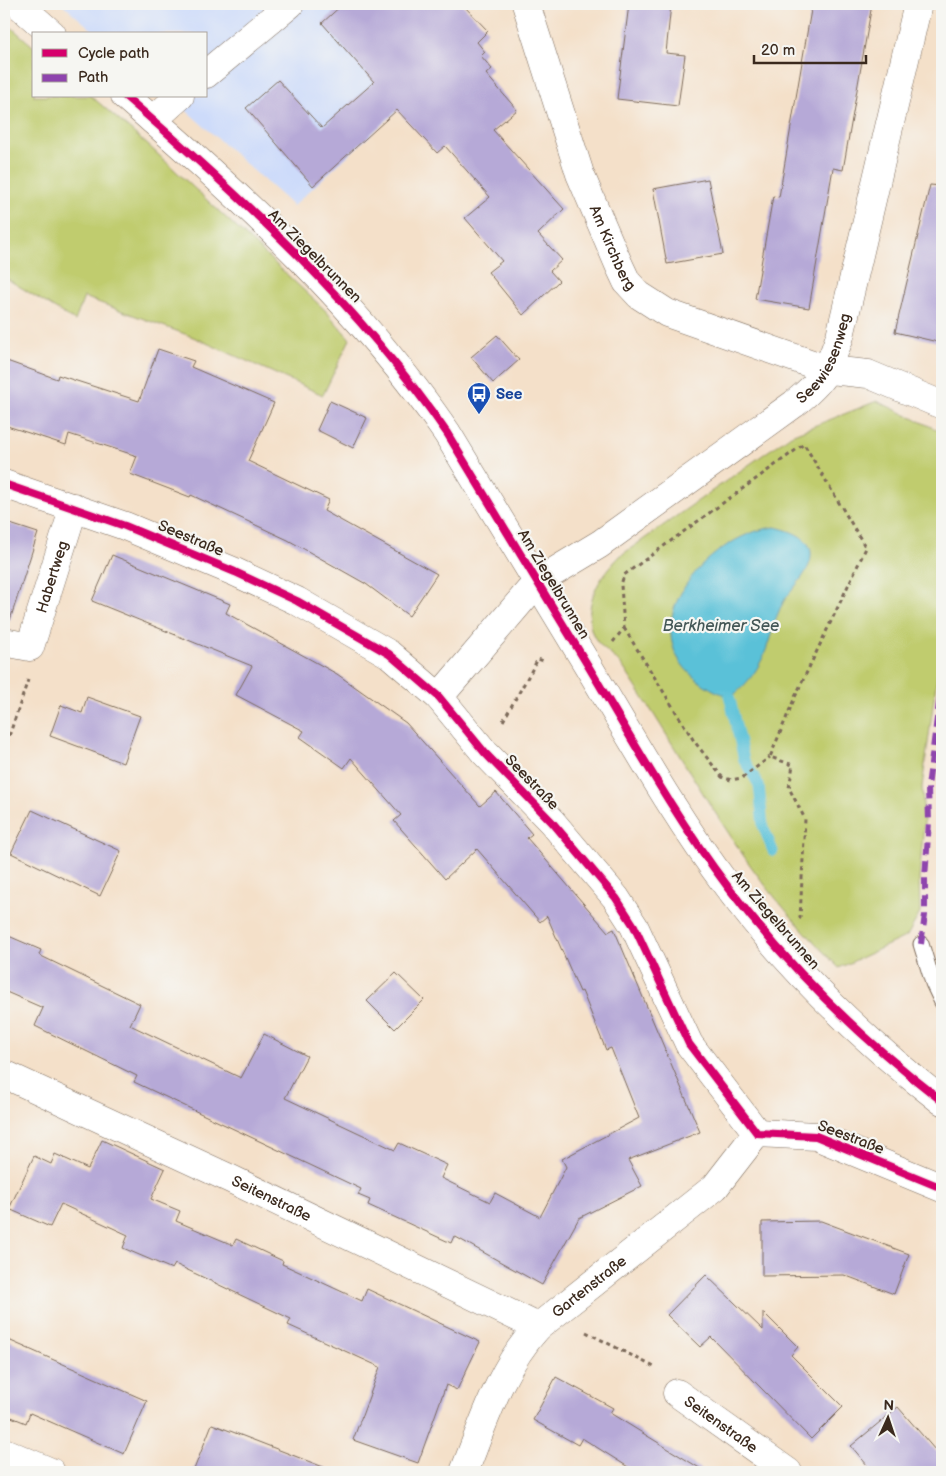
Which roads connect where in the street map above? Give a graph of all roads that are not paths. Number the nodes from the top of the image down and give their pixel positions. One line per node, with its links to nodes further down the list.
1 (18, 4): 5 (street)
2 (290, 4): 6 (street)
3 (526, 4): 10 (street, Am Kirchberg)
4 (918, 4): 10 (street, Seewiesenweg)
5 (50, 32)
6 (208, 72)
7 (127, 98): 9 (street, Am Ziegelbrunnen)
8 (178, 98): 9 (street)
9 (153, 120): 14 (street, Am Ziegelbrunnen)
10 (829, 370): 11 (street, Am Kirchberg); 14 (street, Seewiesenweg)
11 (942, 405)
12 (4, 484): 13 (street, Seestraße)
13 (74, 507): 15 (street, Habertweg); 16 (street, Seestraße)
14 (537, 582): 16 (street); 20 (street, Am Ziegelbrunnen)
15 (4, 642)
16 (439, 697): 21 (street, Seestraße)
17 (921, 944): 18 (lane)
18 (942, 1002)
19 (4, 1074): 23 (street, Seitenstraße)
20 (942, 1100)
21 (757, 1133): 22 (street, Seestraße); 23 (street, Gartenstraße)
22 (942, 1188)
23 (546, 1322): 27 (street, Gartenstraße)
24 (677, 1393): 28 (street, Seitenstraße)
25 (4, 1452): 26 (street)
26 (51, 1472)
27 (464, 1472)
28 (788, 1472)

